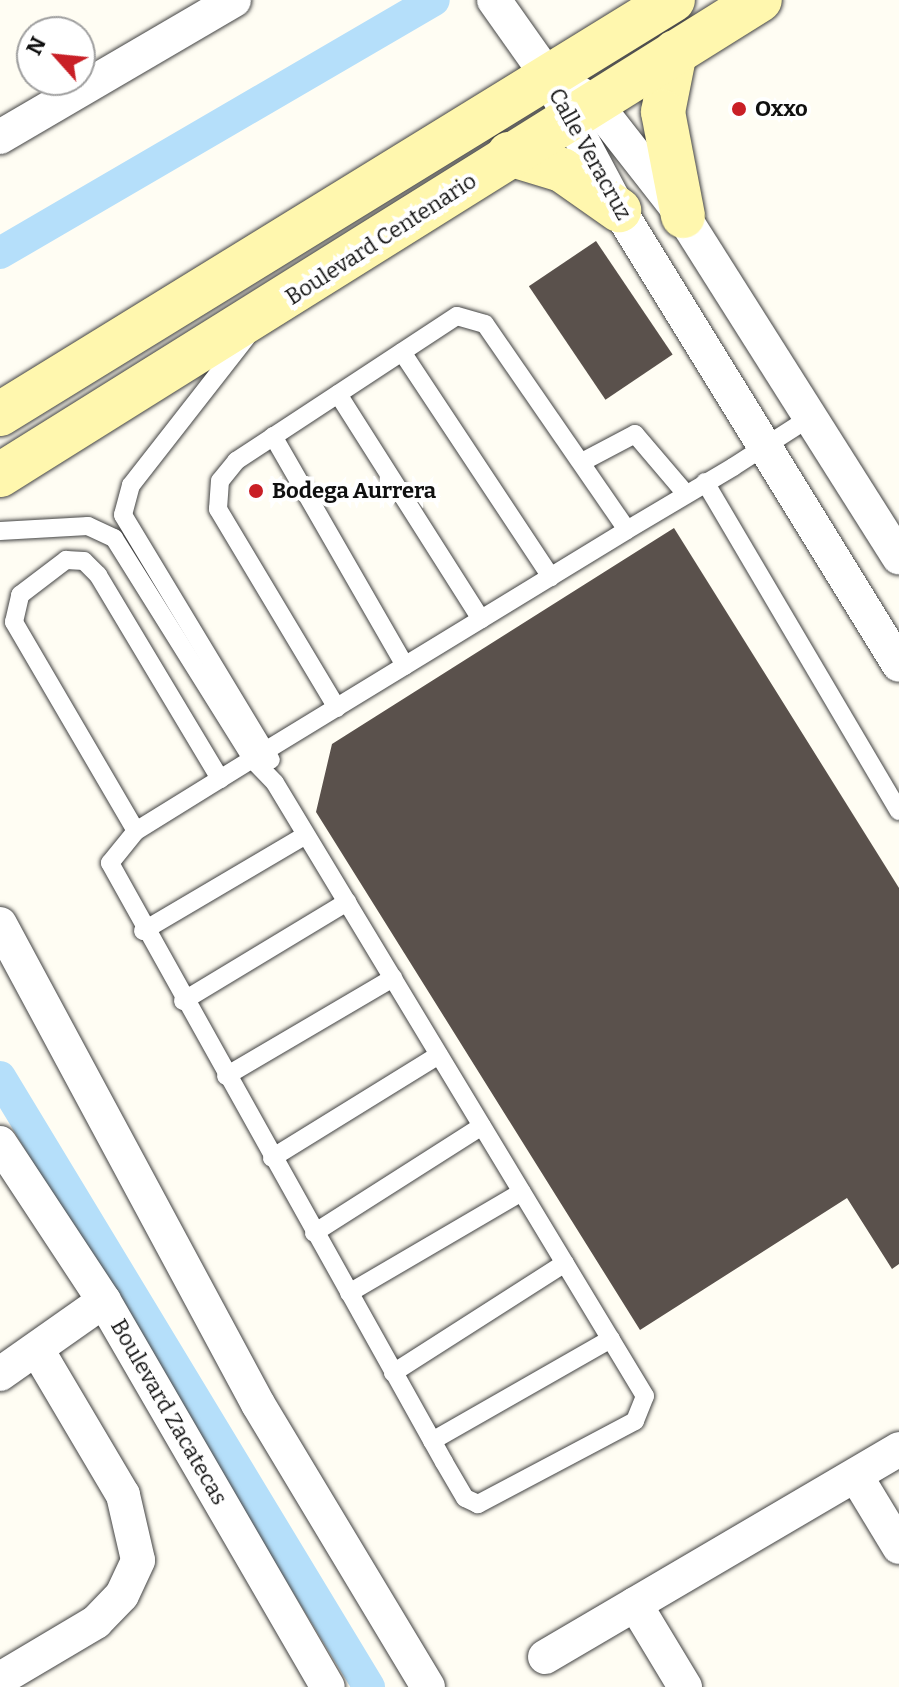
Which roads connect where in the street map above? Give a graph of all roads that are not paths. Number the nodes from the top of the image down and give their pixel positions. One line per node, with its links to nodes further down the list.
1 (234, 0): 8 (street)
2 (494, 0): 6 (street, Calle Veracruz)
3 (673, 0): 6 (main road)
4 (760, 0): 5 (main road, Boulevard Centenario)
5 (675, 52): 7 (main road, Boulevard Centenario); 11 (main road)
6 (547, 75): 7 (street, Calle Veracruz); 15 (main road)
7 (580, 110): 9 (main road, Boulevard Centenario); 10 (street, Calle Veracruz); 11 (street, Calle Veracruz)
8 (0, 137)
9 (509, 154): 10 (main road); 12 (main road, Boulevard Centenario)
10 (619, 210): 18 (street, Calle Veracruz)
11 (683, 216): 16 (street, Calle Veracruz)
12 (263, 316): 20 (main road, Boulevard Centenario); 25 (lane)
13 (402, 352): 14 (lane); 19 (lane); 27 (lane)
14 (338, 394): 17 (lane); 28 (lane)
15 (0, 414)
16 (809, 418): 18 (lane); 26 (street, Calle Veracruz)
17 (273, 436): 32 (lane); 33 (lane)
18 (763, 447): 21 (lane); 31 (street, Calle Veracruz)
19 (582, 462): 22 (lane); 23 (lane)
20 (0, 475)
21 (705, 482): 22 (lane); 38 (lane)
22 (686, 494): 23 (lane)
23 (627, 530): 27 (lane)
24 (0, 531): 25 (lane)
25 (135, 554): 29 (lane); 30 (lane)
26 (899, 558)
27 (551, 577): 28 (lane)
28 (481, 619): 32 (lane)
29 (198, 636): 30 (lane); 34 (lane)
30 (182, 647): 35 (lane)
31 (899, 665)
32 (405, 666): 33 (lane)
33 (337, 708): 34 (lane)
34 (270, 748): 35 (lane); 37 (lane)
35 (252, 759): 36 (lane); 37 (lane)
36 (220, 779): 39 (lane); 39 (lane)
37 (275, 783): 40 (lane)
38 (899, 811)
39 (136, 831): 43 (lane)
40 (306, 835): 41 (lane); 43 (lane)
41 (347, 902): 44 (lane); 45 (lane)
42 (0, 924): 68 (street)
43 (143, 931): 45 (lane)
44 (393, 978): 46 (lane); 47 (lane)
45 (183, 1001): 47 (lane)
46 (439, 1055): 48 (lane); 50 (lane)
47 (226, 1076): 50 (lane)
48 (482, 1126): 51 (lane); 52 (lane)
49 (0, 1143): 55 (street, Boulevard Zacatecas)
50 (272, 1158): 52 (lane)
51 (522, 1192): 53 (lane); 54 (lane)
52 (314, 1233): 54 (lane)
53 (565, 1263): 56 (lane); 58 (lane)
54 (349, 1293): 58 (lane)
55 (104, 1301): 57 (street); 67 (street, Boulevard Zacatecas)
56 (611, 1339): 60 (lane); 60 (lane)
57 (38, 1351): 59 (street); 66 (street)
58 (393, 1373): 60 (lane)
59 (0, 1374)
60 (432, 1441)
61 (899, 1449): 62 (street)
62 (856, 1476): 63 (street); 64 (street)
63 (899, 1547)
64 (635, 1604): 65 (street); 69 (street)
65 (545, 1657)
66 (0, 1679)
67 (328, 1687)
68 (428, 1687)
69 (685, 1687)

